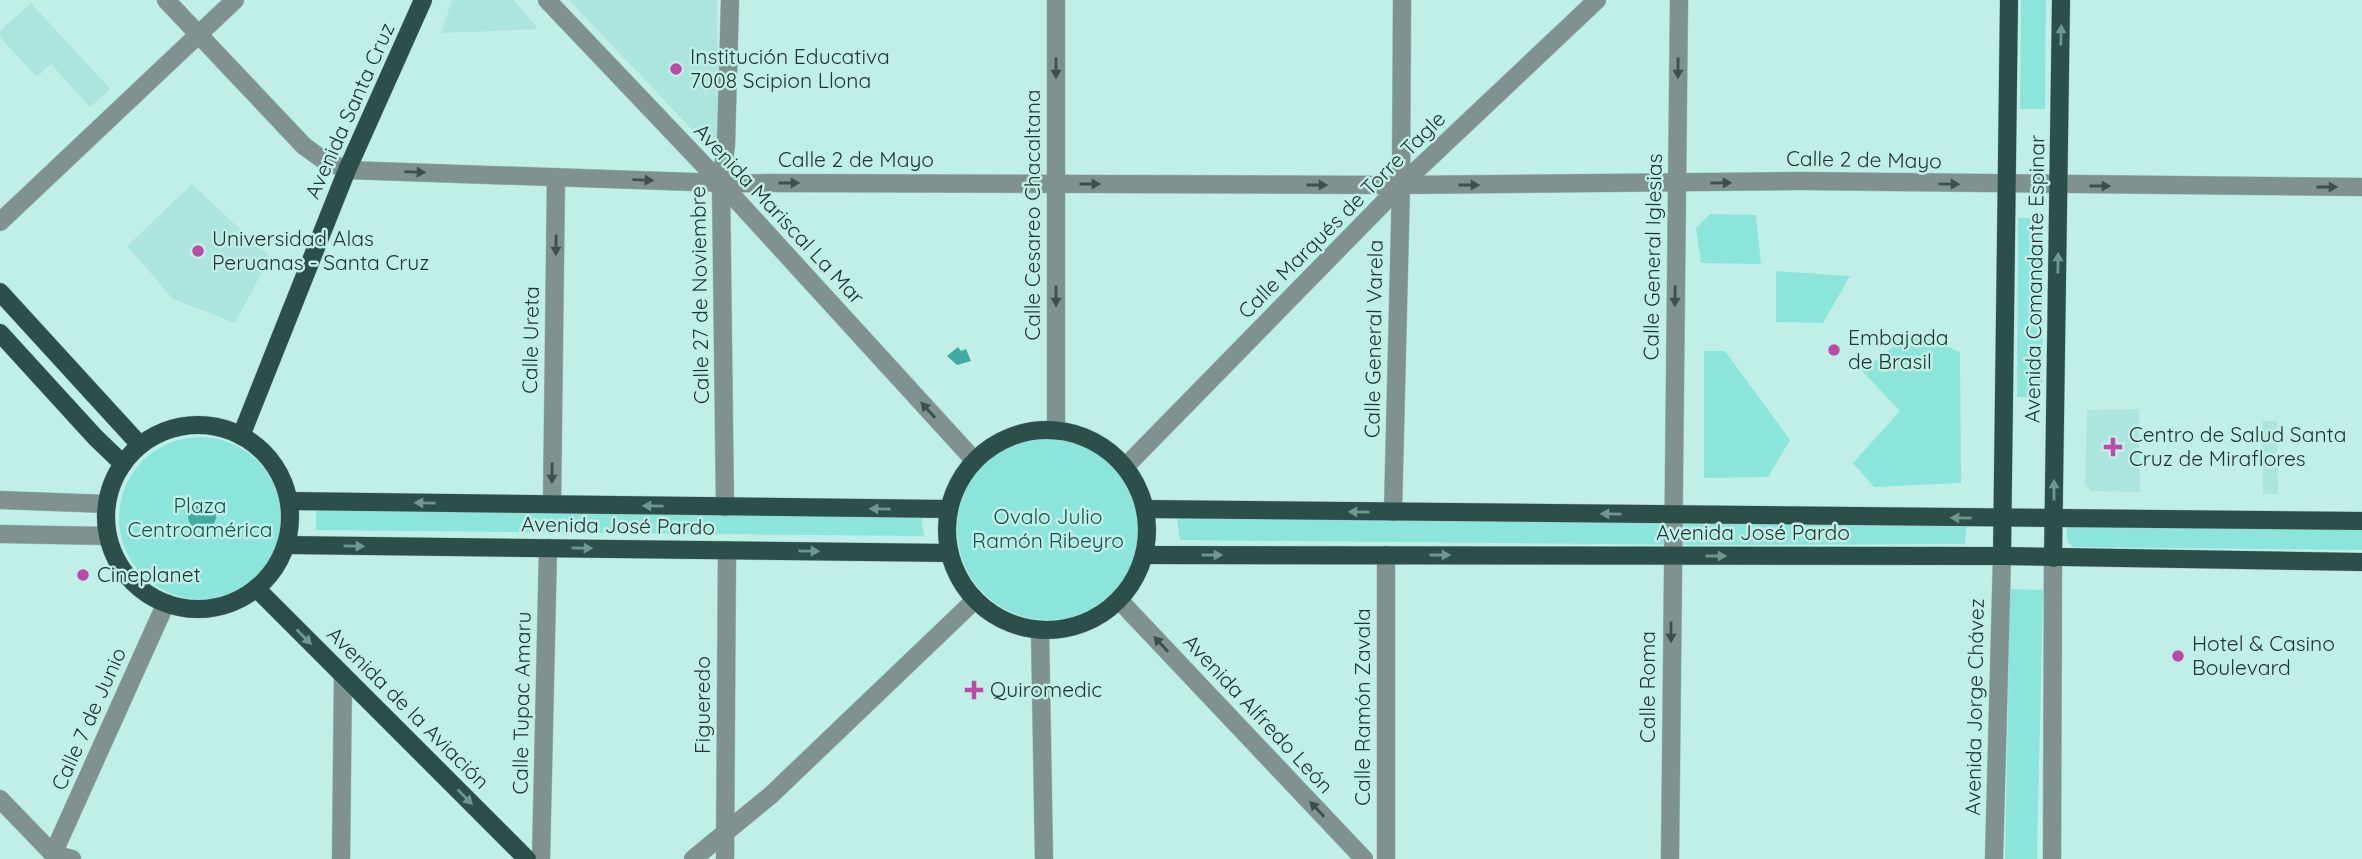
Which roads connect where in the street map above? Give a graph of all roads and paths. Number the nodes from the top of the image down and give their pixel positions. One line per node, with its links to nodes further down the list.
1 (166, 0): 12 (street)
2 (235, 0): 12 (street)
3 (423, 0): 13 (main road, Avenida Santa Cruz)
4 (547, 0): 15 (street, Avenida Mariscal La Mar)
5 (730, 0): 15 (street, Calle 27 de Noviembre)
6 (1056, 0): 16 (street, Calle Cesareo Chacaltana, one-way to 16)
7 (1402, 0): 19 (street, Calle General Varela)
8 (1597, 0): 19 (street, Calle Marqués de Torre Tagle)
9 (1679, 0): 17 (street, Calle General Iglesias, one-way to 17)
10 (2008, 0): 20 (main road, Avenida Comandante Espinar)
11 (2061, 0): 21 (main road, Avenida Comandante Espinar, one-way to 11)
12 (200, 35): 13 (street); 24 (street)
13 (347, 170): 14 (street, Calle 2 de Mayo, one-way to 14); 28 (main road, Avenida Santa Cruz)
14 (556, 177): 15 (street, Calle 2 de Mayo, one-way to 15); 36 (street, Calle Ureta, one-way to 36)
15 (721, 183): 16 (street, Calle 2 de Mayo, one-way to 16); 30 (street, Avenida Mariscal La Mar, one-way to 15); 37 (street, Calle 27 de Noviembre)
16 (1056, 184): 18 (street, Calle 2 de Mayo, one-way to 18); 27 (street, Calle Cesareo Chacaltana, one-way to 27)
17 (1676, 184): 19 (street, Calle 2 de Mayo, one-way to 17); 20 (street, Calle 2 de Mayo, one-way to 20); 41 (street, Calle General Iglesias, one-way to 41)
18 (1364, 185): 19 (street, Calle 2 de Mayo); 23 (street)
19 (1401, 185): 23 (street, Calle Marqués de Torre Tagle); 40 (street, Calle General Varela)
20 (2007, 185): 21 (street, Calle 2 de Mayo); 42 (main road, Avenida Comandante Espinar)
21 (2059, 186): 22 (street, Calle 2 de Mayo, one-way to 22); 43 (main road, Avenida Comandante Espinar, one-way to 21)
22 (2362, 187)
23 (1376, 211): 32 (street, Calle Marqués de Torre Tagle)
24 (0, 222)
25 (0, 292): 29 (main road)
26 (0, 333): 31 (main road)
27 (1056, 430): 30 (main road); 32 (main road)
28 (241, 436): 29 (main road); 34 (main road)
29 (140, 445): 31 (main road)
30 (974, 460): 38 (main road)
31 (123, 464): 35 (main road)
32 (1125, 467): 39 (main road)
33 (0, 500): 35 (street)
34 (289, 501): 36 (main road, Avenida José Pardo, one-way to 34); 47 (main road)
35 (107, 504): 46 (main road)
36 (552, 504): 37 (main road, Avenida José Pardo, one-way to 36)
37 (725, 506): 38 (main road, Avenida José Pardo, one-way to 37)
38 (948, 509): 50 (main road)
39 (1145, 509): 40 (main road, Avenida José Pardo, one-way to 39); 51 (main road)
40 (1393, 512): 41 (main road, Avenida José Pardo, one-way to 40)
41 (1671, 515): 42 (main road, Avenida José Pardo, one-way to 41); 53 (street, Calle Roma)
42 (2003, 518): 43 (main road, Avenida José Pardo); 54 (main road, Avenida Comandante Espinar)
43 (2054, 519): 44 (main road, Avenida José Pardo); 55 (main road, Avenida Comandante Espinar)
44 (2362, 521)
45 (0, 534): 46 (street)
46 (108, 536): 60 (main road)
47 (286, 545): 48 (main road, Avenida José Pardo, one-way to 48); 57 (main road)
48 (548, 548): 49 (main road, Avenida José Pardo, one-way to 49); 69 (street, Calle Tupac Amaru)
49 (727, 550): 50 (main road, Avenida José Pardo, one-way to 50); 64 (street, Figueredo)
50 (949, 553): 58 (main road)
51 (1144, 555): 52 (main road, Avenida José Pardo, one-way to 52); 59 (main road)
52 (1386, 555): 53 (main road, Avenida José Pardo, one-way to 53); 74 (street, Calle Ramón Zavala)
53 (1672, 556): 54 (main road, Avenida José Pardo, one-way to 54); 75 (street, Calle Roma, one-way to 75)
54 (2002, 556): 55 (main road, Avenida José Pardo); 76 (street, Avenida Jorge Chávez)
55 (2053, 558): 56 (main road, Avenida José Pardo); 77 (street)
56 (2362, 562)
57 (256, 588): 60 (main road); 62 (main road, Avenida de la Aviación, one-way to 62)
58 (975, 600): 61 (main road); 64 (street)
59 (1119, 600): 61 (main road); 73 (street, Avenida Alfredo León, one-way to 59)
60 (166, 603): 65 (street, Calle 7 de Junio)
61 (1040, 630): 72 (street)
62 (343, 676): 67 (street); 68 (main road, Avenida de la Aviación, one-way to 68)
63 (0, 799): 65 (street)
64 (725, 834): 70 (street); 71 (street, Figueredo)
65 (51, 857): 66 (street)
66 (72, 859)
67 (341, 859)
68 (527, 859)
69 (541, 859)
70 (693, 859)
71 (725, 859)
72 (1044, 859)
73 (1364, 859)
74 (1386, 859)
75 (1670, 859)
76 (1994, 859)
77 (2052, 859)

